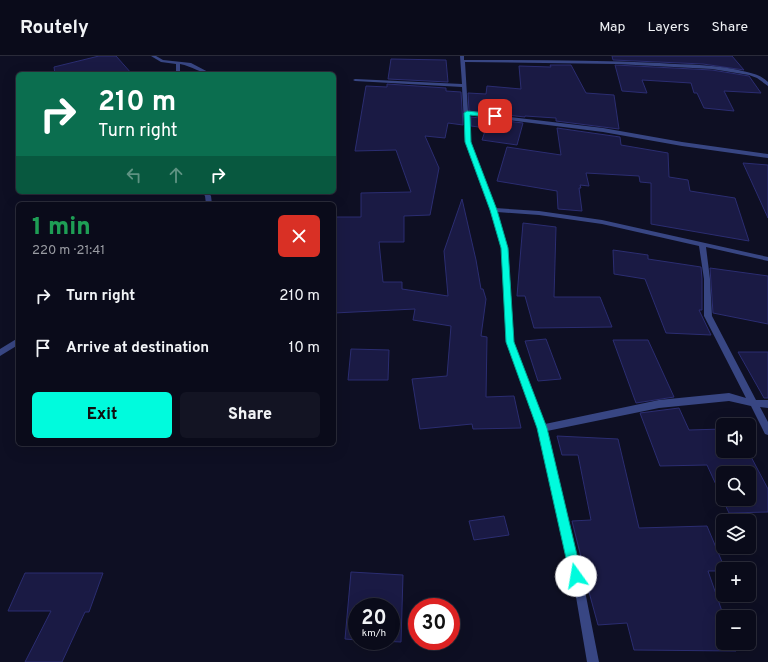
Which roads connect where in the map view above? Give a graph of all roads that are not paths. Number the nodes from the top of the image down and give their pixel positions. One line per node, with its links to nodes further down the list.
1 (153, 56): 3 (street)
2 (463, 59): 7 (street); 8 (street)
3 (178, 62): 4 (street); 5 (street)
4 (178, 72)
5 (206, 72)
6 (354, 80): 8 (street)
7 (768, 85)
8 (465, 86): 9 (street)
9 (467, 113): 10 (street); 11 (street)
10 (768, 156)
11 (493, 210): 12 (street); 18 (street)
12 (702, 245): 13 (street); 16 (street)
13 (768, 259)
14 (16, 342): 15 (street)
15 (0, 353)
16 (753, 403): 17 (street); 18 (street); 19 (street)
17 (768, 404)
18 (542, 428): 20 (street)
19 (768, 432)
20 (594, 662)

